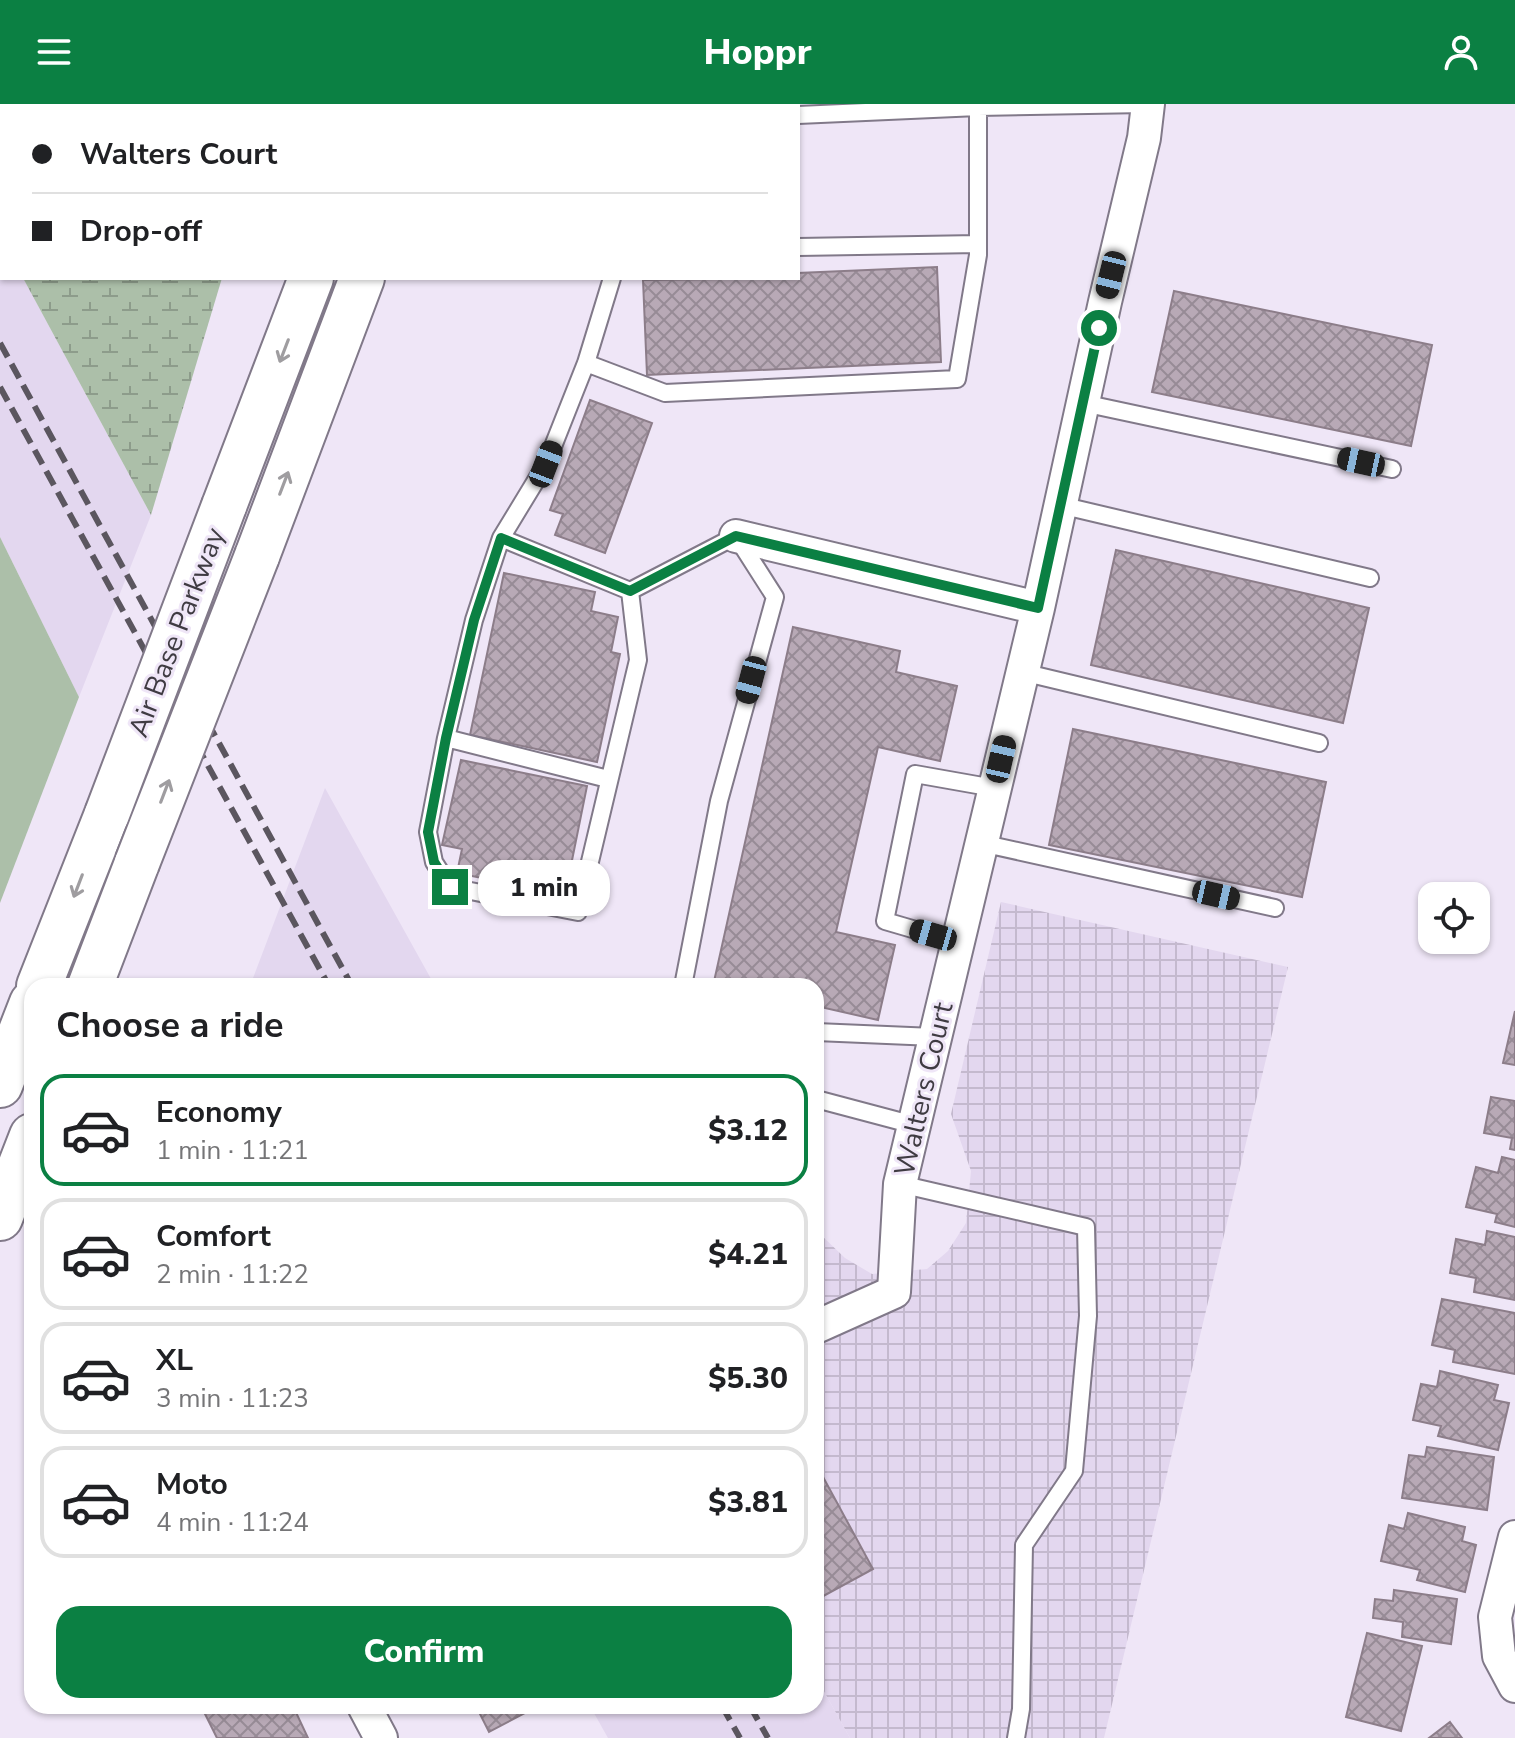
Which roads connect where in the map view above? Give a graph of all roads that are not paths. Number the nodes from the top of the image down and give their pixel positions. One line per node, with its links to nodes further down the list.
1 (1147, 104): 2 (lane); 10 (street, Walters Court)
2 (978, 107): 3 (lane); 4 (lane)
3 (800, 115)
4 (978, 244): 5 (lane); 9 (lane)
5 (800, 247)
6 (310, 280): 26 (main road, Air Base Parkway, one-way to 26, bridge)
7 (361, 280): 27 (main road, Air Base Parkway, one-way to 7, bridge)
8 (611, 280): 9 (lane)
9 (586, 363): 14 (lane)
10 (1083, 403): 11 (lane); 12 (street, Walters Court)
11 (1392, 469)
12 (1060, 505): 15 (lane); 17 (street, Walters Court)
13 (736, 536): 16 (lane); 17 (street); 28 (lane)
14 (501, 538): 16 (lane); 19 (lane)
15 (1370, 578)
16 (630, 591): 21 (lane)
17 (1038, 608): 18 (street, Walters Court)
18 (1022, 672): 20 (lane); 22 (street, Walters Court)
19 (446, 738): 21 (lane); 21 (lane)
20 (1319, 743)
21 (608, 779)
22 (994, 788): 23 (street, Walters Court); 25 (lane)
23 (981, 843): 24 (lane); 25 (street, Walters Court)
24 (1275, 908)
25 (957, 942): 31 (street, Walters Court)
26 (42, 978)
27 (93, 978)
28 (685, 978)
29 (24, 1024): 32 (main road)
30 (824, 1032): 31 (lane)
31 (934, 1037): 34 (street, Walters Court)
32 (0, 1085)
33 (824, 1101): 34 (lane)
34 (914, 1125): 36 (street, Walters Court)
35 (24, 1156): 37 (main road)
36 (900, 1184): 38 (street, Walters Court); 43 (lane)
37 (0, 1218)
38 (824, 1323)
39 (1515, 1537): 40 (street)
40 (1515, 1686)
41 (368, 1714): 42 (street)
42 (381, 1738)
43 (1016, 1738)

